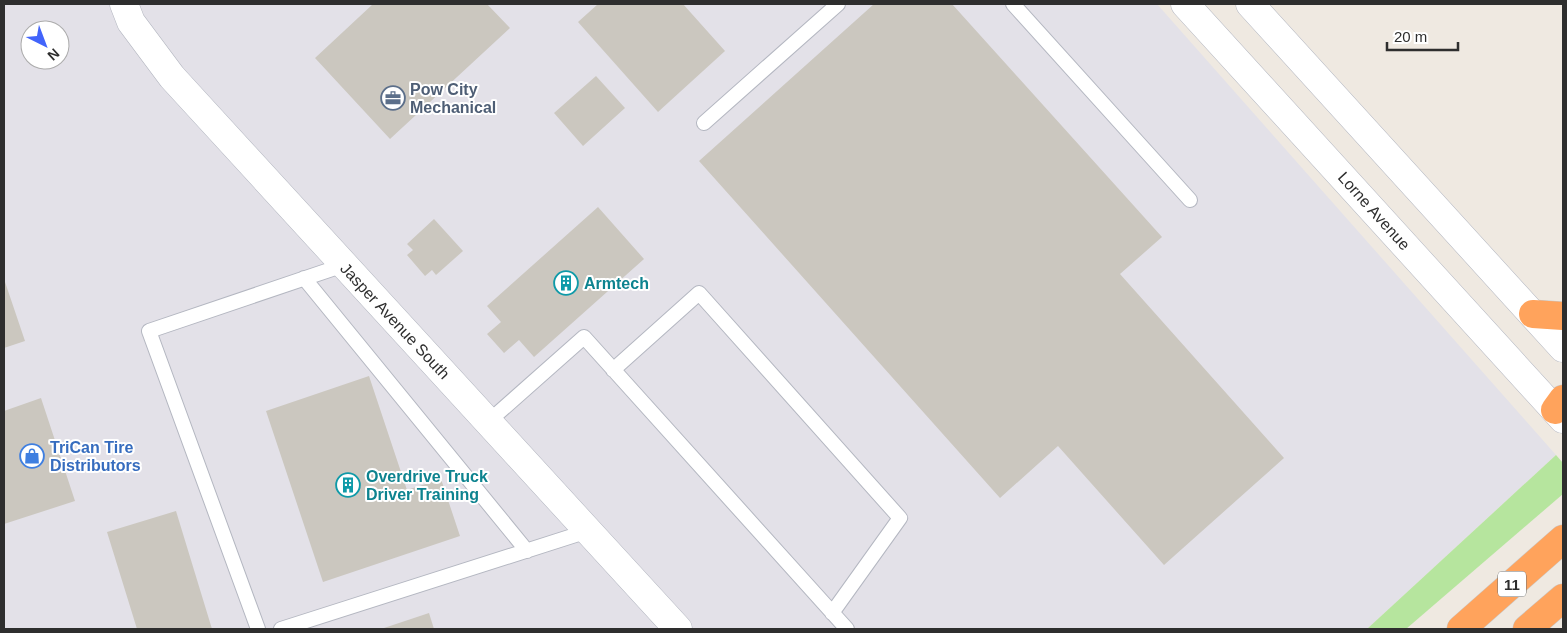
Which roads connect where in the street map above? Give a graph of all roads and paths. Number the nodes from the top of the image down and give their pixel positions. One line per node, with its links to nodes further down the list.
1 (124, 4): 8 (main road, Jasper Avenue South)
2 (838, 4): 6 (lane)
3 (1013, 4): 7 (lane)
4 (1185, 4): 14 (main road, Lorne Avenue)
5 (1250, 4): 10 (main road)
6 (704, 124)
7 (1190, 200)
8 (344, 265): 9 (lane); 15 (main road, Jasper Avenue South)
9 (304, 278): 18 (lane); 21 (lane)
10 (1533, 314): 11 (highway); 12 (main road)
11 (1563, 316)
12 (1563, 348)
13 (614, 370): 15 (lane); 20 (lane); 20 (lane)
14 (1560, 409)
15 (488, 422): 16 (main road, Jasper Avenue South)
16 (588, 531): 18 (lane); 23 (main road, Jasper Avenue South)
17 (1563, 539): 25 (highway, 11)
18 (527, 551): 22 (lane)
19 (1563, 598): 26 (highway)
20 (832, 613): 24 (lane)
21 (258, 629)
22 (281, 629)
23 (675, 629)
24 (847, 629)
25 (1461, 629)
26 (1527, 629)

